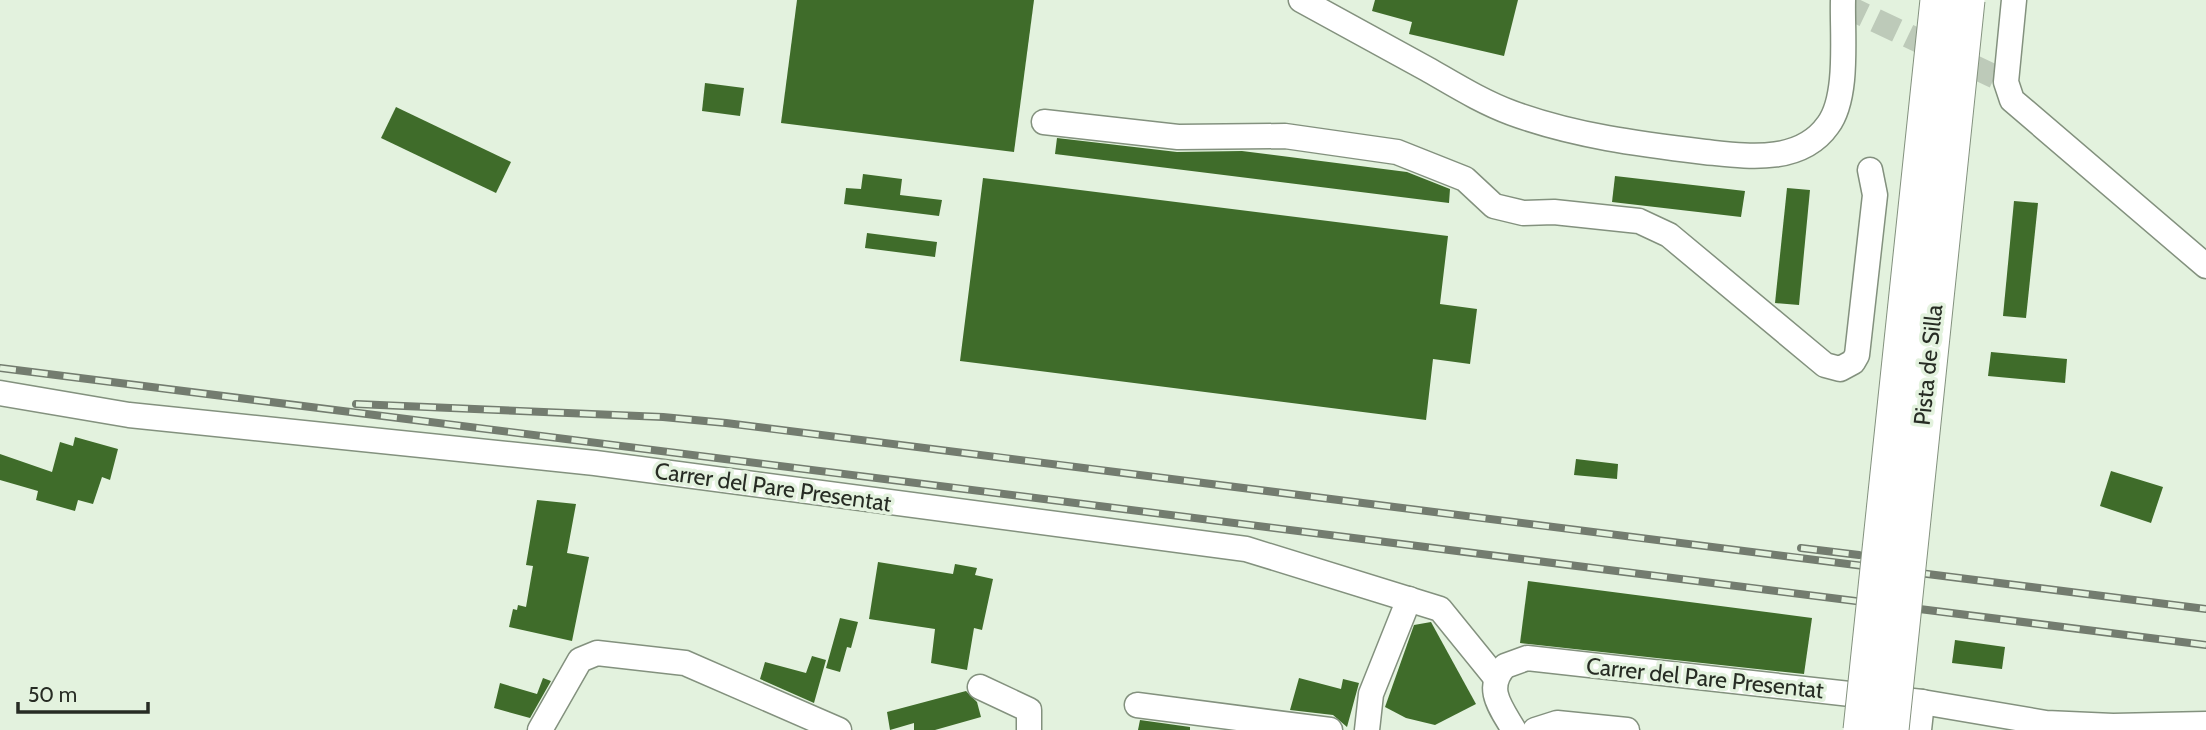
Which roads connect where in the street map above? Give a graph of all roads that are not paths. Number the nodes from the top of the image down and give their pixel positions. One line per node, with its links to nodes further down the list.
1 (1301, 0): 2 (street)
2 (1843, 0)
3 (1939, 0): 25 (highway, bridge)
4 (1966, 0): 26 (highway, Pista de Silla, bridge)
5 (2014, 0): 8 (street)
6 (1044, 122): 7 (street)
7 (1870, 170)
8 (2206, 266)
9 (0, 393): 10 (street, Carrer del Pare Presentat)
10 (1409, 599): 11 (street, Carrer del Pare Presentat); 21 (street)
11 (1496, 678): 13 (street, Carrer del Pare Presentat); 22 (street, Carrer del Pare Presentat)
12 (980, 687): 19 (street)
13 (1922, 702): 16 (street, Carrer del Pare Presentat); 27 (street)
14 (1137, 705): 15 (street)
15 (1197, 721): 20 (street)
16 (2206, 724)
17 (540, 730): 18 (street)
18 (839, 730)
19 (1029, 730)
20 (1330, 730)
21 (1367, 730)
22 (1514, 730)
23 (1535, 730): 24 (street)
24 (1627, 730)
25 (1862, 730)
26 (1891, 730)
27 (1919, 730)

